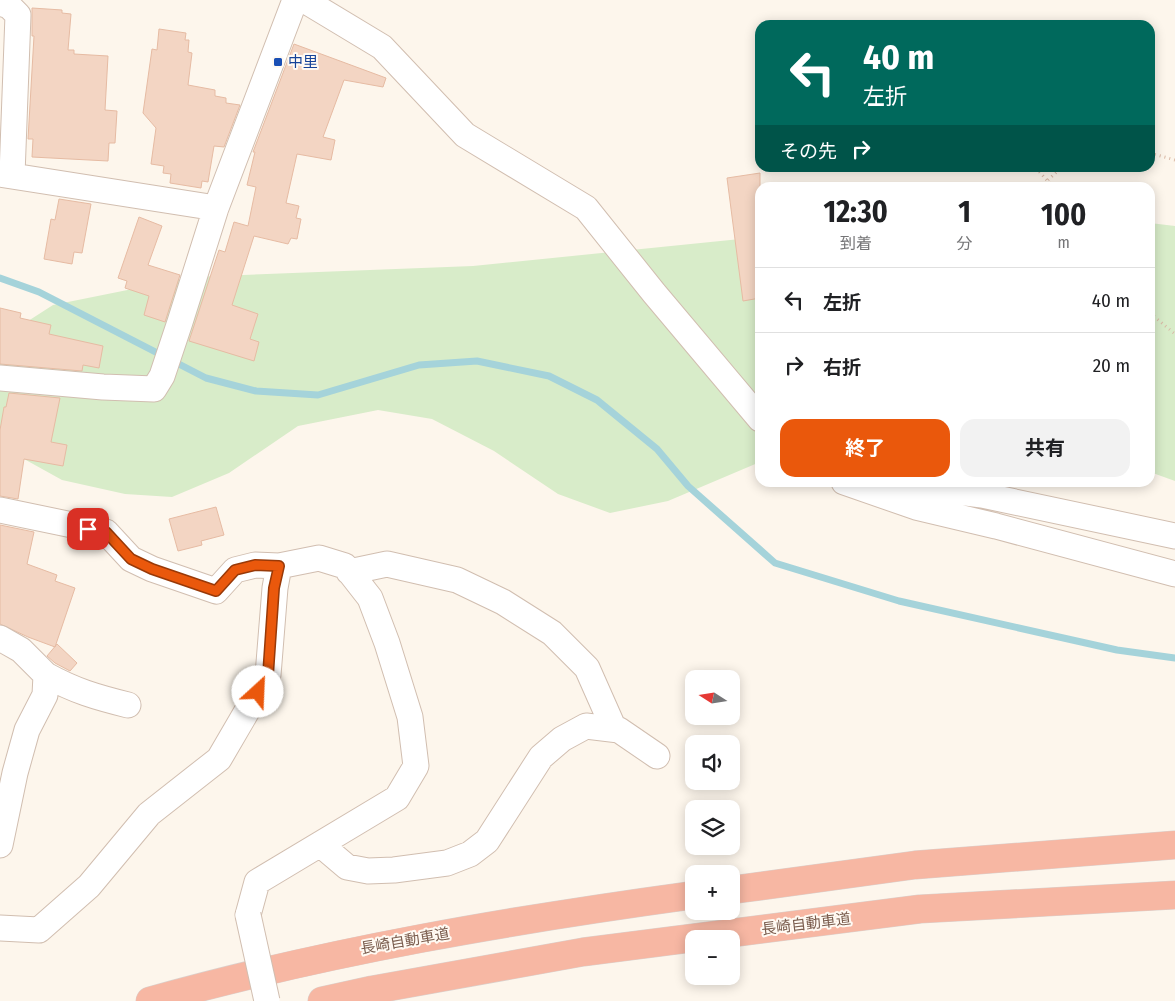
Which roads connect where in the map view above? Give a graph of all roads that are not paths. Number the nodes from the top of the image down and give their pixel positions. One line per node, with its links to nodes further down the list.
1 (295, 0): 5 (street)
2 (304, 0): 7 (street)
3 (0, 3): 4 (street)
4 (6, 174): 5 (street)
5 (216, 208): 6 (street)
6 (0, 378)
7 (755, 413)
8 (920, 487): 11 (street)
9 (877, 488): 14 (street)
10 (0, 510): 12 (street)
11 (1175, 536)
12 (279, 566): 13 (street); 26 (street)
13 (349, 572): 18 (street); 21 (street)
14 (1175, 574)
15 (0, 638): 16 (street)
16 (46, 675): 17 (street); 20 (street)
17 (128, 705)
18 (614, 729): 19 (street); 21 (street)
19 (657, 756)
20 (0, 844)
21 (321, 845): 28 (street, bridge)
22 (1175, 846): 23 (highway)
23 (740, 889)
24 (1175, 895): 29 (highway, 長崎自動車道)
25 (685, 896): 27 (highway, 長崎自動車道)
26 (0, 928)
27 (150, 1001)
28 (267, 1001)
29 (322, 1001)

